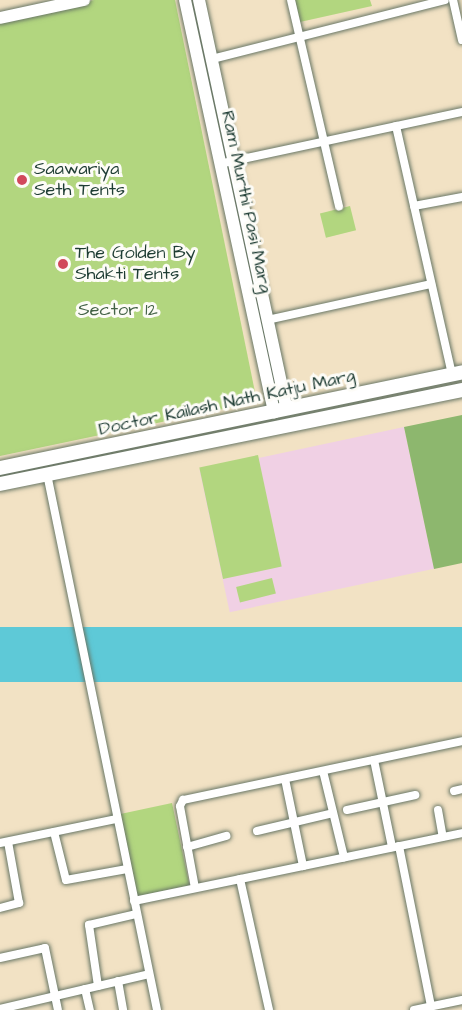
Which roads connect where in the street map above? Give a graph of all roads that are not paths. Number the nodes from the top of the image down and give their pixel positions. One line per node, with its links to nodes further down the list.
1 (45, 0): 8 (street)
2 (84, 0): 9 (street)
3 (185, 0): 17 (street, Ram Murthi Pasi Marg)
4 (199, 0): 12 (street, Ram Murthi Pasi Marg)
5 (291, 0): 10 (street)
6 (445, 0): 10 (street)
7 (453, 0): 11 (street)
8 (0, 10)
9 (0, 18)
10 (300, 37): 12 (street); 15 (street)
11 (462, 40)
12 (212, 59): 16 (street, Ram Murthi Pasi Marg)
13 (462, 112): 14 (street)
14 (396, 126): 15 (street); 20 (street)
15 (324, 141): 16 (street); 19 (street)
16 (232, 161): 17 (street); 22 (street, Ram Murthi Pasi Marg)
17 (219, 164): 25 (street, Ram Murthi Pasi Marg)
18 (462, 197): 20 (street)
19 (339, 206)
20 (414, 206): 21 (street)
21 (431, 284): 22 (street); 23 (street)
22 (267, 320): 25 (street, Ram Murthi Pasi Marg)
23 (457, 374): 25 (main road, Doctor Kailash Nath Katju Marg)
24 (462, 390): 27 (main road, Doctor Kailash Nath Katju Marg)
25 (280, 410): 26 (main road, Doctor Kailash Nath Katju Marg)
26 (140, 439): 27 (main road); 28 (main road, Doctor Kailash Nath Katju Marg)
27 (144, 455): 29 (main road, Doctor Kailash Nath Katju Marg)
28 (0, 468)
29 (47, 474): 30 (main road, Doctor Kailash Nath Katju Marg); 40 (street)
30 (0, 484)
31 (462, 741): 32 (street)
32 (374, 760): 33 (street); 36 (street)
33 (323, 771): 34 (street); 39 (street)
34 (285, 778): 41 (street); 48 (street)
35 (415, 795): 36 (street)
36 (382, 802): 37 (street); 49 (street)
37 (347, 810)
38 (438, 810): 46 (street)
39 (333, 813): 41 (street); 50 (street)
40 (116, 819): 43 (street); 52 (street)
41 (294, 821): 42 (street); 51 (street)
42 (257, 831)
43 (54, 832): 47 (street); 52 (street)
44 (462, 833): 46 (street)
45 (226, 836): 48 (street)
46 (442, 837): 49 (street)
47 (4, 842): 56 (street)
48 (187, 847): 54 (street)
49 (395, 847): 50 (street); 65 (street)
50 (344, 857): 51 (street)
51 (303, 866): 53 (street)
52 (127, 869): 55 (street)
53 (240, 879): 54 (street); 71 (street)
54 (195, 888): 55 (street)
55 (134, 901): 57 (street)
56 (0, 908)
57 (136, 915): 59 (street); 61 (street)
58 (0, 958): 63 (street)
59 (149, 974): 60 (street); 70 (street)
60 (118, 981): 61 (street); 69 (street)
61 (98, 986): 62 (street)
62 (85, 989): 63 (street); 68 (street)
63 (56, 996): 66 (street); 67 (street)
64 (462, 1000): 65 (street)
65 (431, 1006): 72 (street)
66 (0, 1009)
67 (58, 1010)
68 (90, 1010)
69 (123, 1010)
70 (157, 1010)
71 (269, 1010)
72 (414, 1010)

